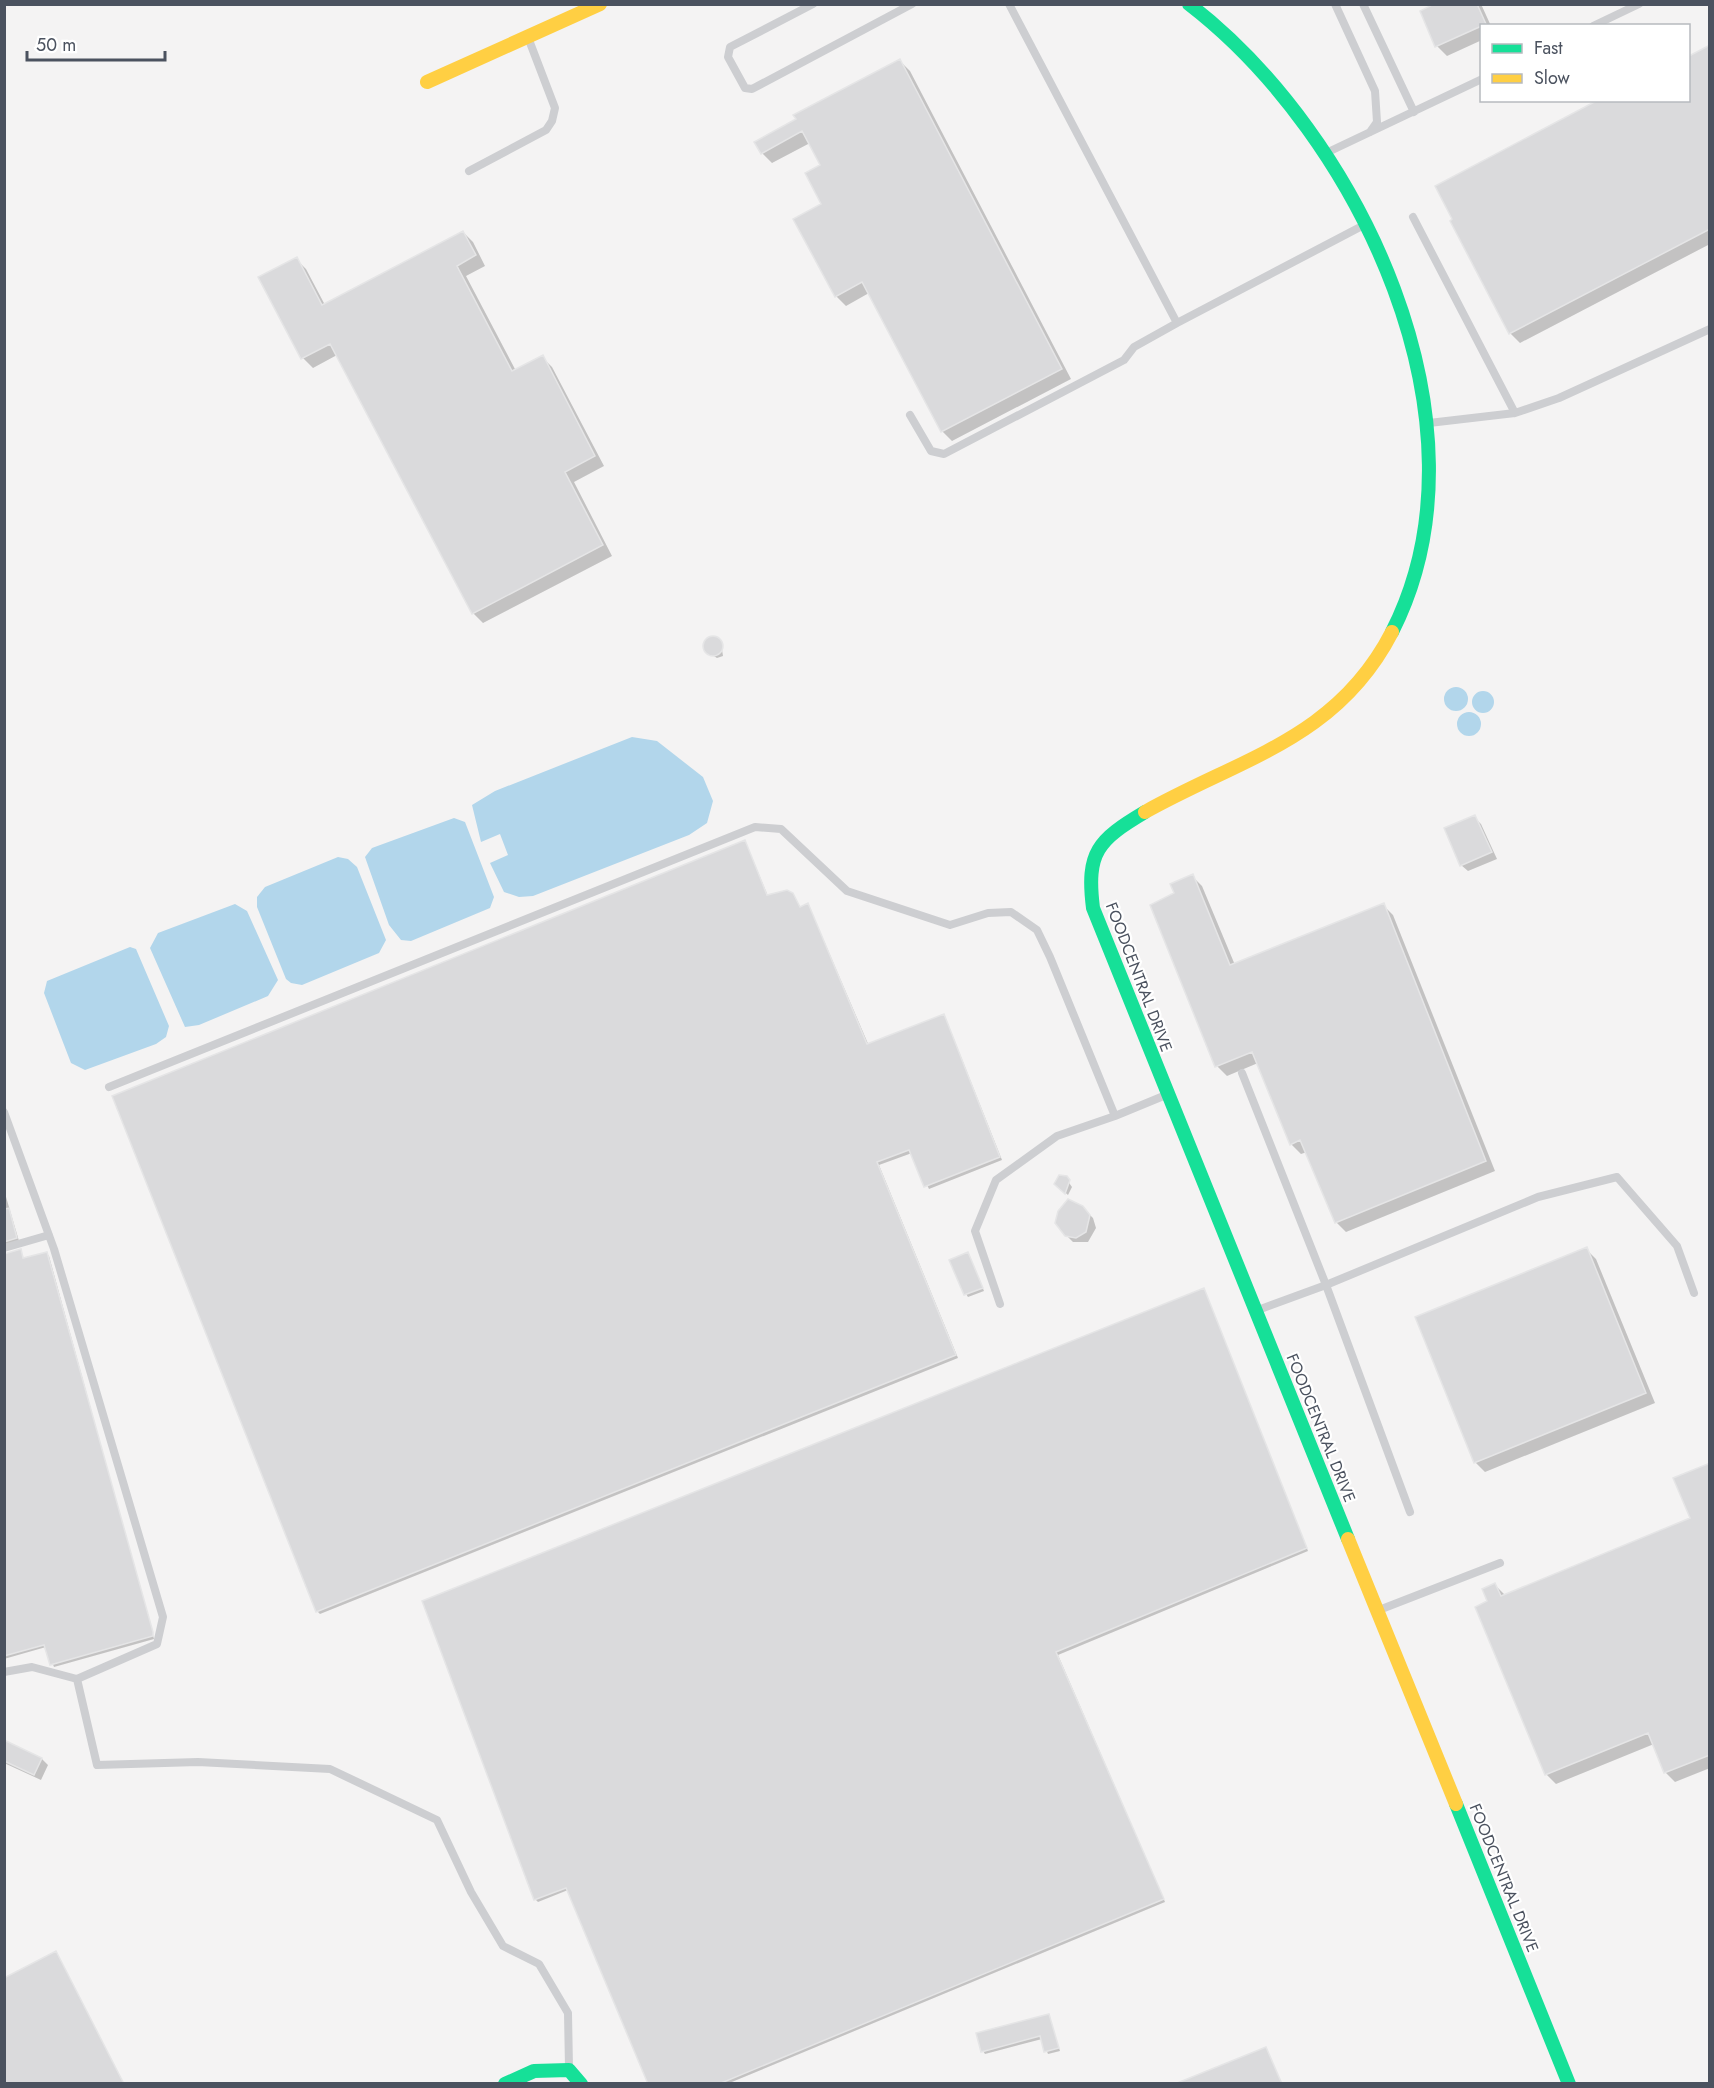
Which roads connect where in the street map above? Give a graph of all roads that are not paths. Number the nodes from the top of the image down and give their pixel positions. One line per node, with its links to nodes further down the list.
1 (600, 4): 10 (street)
2 (813, 4): 3 (lane)
3 (912, 4)
4 (1009, 4): 19 (lane)
5 (1189, 4): 15 (street, FOODCENTRAL DRIVE)
6 (1335, 4): 14 (lane)
7 (1364, 4): 13 (lane)
8 (1639, 4): 9 (lane)
9 (1597, 24)
10 (528, 37): 12 (street); 16 (lane)
11 (1480, 80): 13 (lane)
12 (427, 82)
13 (1414, 112): 14 (lane)
14 (1369, 133): 15 (lane)
15 (1324, 154): 18 (street, FOODCENTRAL DRIVE)
16 (469, 171)
17 (1413, 218): 21 (lane)
18 (1365, 224): 19 (lane); 23 (street, FOODCENTRAL DRIVE)
19 (1177, 323): 22 (lane)
20 (1710, 329): 21 (lane)
21 (1515, 413): 23 (lane)
22 (910, 416)
23 (1428, 423): 26 (street, FOODCENTRAL DRIVE)
24 (1242, 1073): 31 (lane)
25 (109, 1087): 28 (lane)
26 (1167, 1094): 28 (lane); 34 (street, FOODCENTRAL DRIVE)
27 (4, 1112): 29 (lane)
28 (1115, 1116): 33 (lane)
29 (49, 1235): 30 (lane); 39 (lane)
30 (4, 1248)
31 (1326, 1285): 32 (lane); 34 (lane); 35 (lane)
32 (1694, 1293)
33 (1000, 1304)
34 (1256, 1311): 37 (street, FOODCENTRAL DRIVE)
35 (1410, 1512)
36 (1500, 1563): 37 (lane)
37 (1378, 1611): 43 (street, FOODCENTRAL DRIVE)
38 (4, 1672): 39 (lane)
39 (77, 1678): 40 (lane)
40 (569, 2070): 41 (street); 42 (street)
41 (505, 2084)
42 (581, 2084)
43 (1569, 2084)

